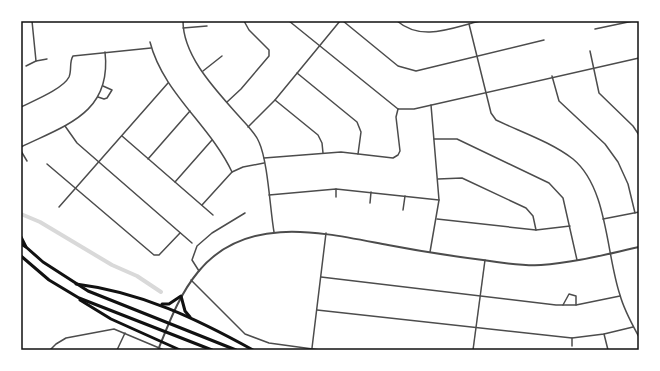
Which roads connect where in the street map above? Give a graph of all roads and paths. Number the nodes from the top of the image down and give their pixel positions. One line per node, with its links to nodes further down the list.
1 (32, 21): 24 (street)
2 (183, 21): 12 (street)
3 (244, 21): 35 (street)
4 (289, 21): 16 (street)
5 (340, 21): 16 (street)
6 (343, 21): 21 (street)
7 (397, 21): 10 (street)
8 (480, 21): 10 (street)
9 (633, 21): 13 (street)
10 (469, 24): 21 (street)
11 (207, 26): 12 (street)
12 (183, 28): 27 (street)
13 (595, 29)
14 (544, 40): 21 (street)
15 (150, 42): 17 (street)
16 (319, 46): 28 (street); 38 (street)
17 (151, 48): 19 (street); 30 (street)
18 (590, 51): 26 (street)
19 (105, 52): 31 (street); 37 (street)
20 (222, 56): 27 (street)
21 (477, 57): 32 (street)
22 (639, 58): 26 (street)
23 (47, 59): 24 (street)
24 (36, 61): 25 (street)
25 (26, 66)
26 (593, 67): 29 (street); 42 (street)
27 (203, 72): 35 (street)
28 (297, 73): 34 (street); 49 (street)
29 (552, 76): 32 (street); 72 (street)
30 (168, 83): 39 (street); 43 (street)
31 (103, 86): 33 (street); 33 (street)
32 (486, 92): 36 (street); 75 (street)
33 (98, 97): 40 (street)
34 (275, 100): 41 (street); 48 (street)
35 (226, 102): 41 (street)
36 (431, 105): 38 (street); 44 (street)
37 (21, 107)
38 (398, 109): 49 (street)
39 (190, 111): 45 (street); 51 (street)
40 (65, 126): 46 (street); 53 (street)
41 (248, 127): 50 (street)
42 (639, 135)
43 (122, 136): 51 (street); 53 (street)
44 (434, 139): 57 (street); 76 (street)
45 (212, 140): 56 (street); 58 (street)
46 (21, 147)
47 (21, 151): 52 (street)
48 (323, 153): 49 (street); 50 (street)
49 (358, 154)
50 (264, 158): 54 (street)
51 (148, 159): 58 (street)
52 (27, 161)
53 (99, 163): 59 (street); 79 (street)
54 (264, 163): 56 (street); 62 (street)
55 (47, 164): 59 (street)
56 (232, 172): 67 (street)
57 (438, 179): 65 (street); 77 (street)
58 (175, 182): 67 (street)
59 (75, 189): 68 (street); 79 (street)
60 (336, 189): 61 (street); 62 (street); 64 (street)
61 (371, 192): 63 (street); 66 (street)
62 (268, 195): 78 (street)
63 (405, 196): 65 (street); 69 (street)
64 (336, 197)
65 (439, 200): 74 (street)
66 (370, 203)
67 (202, 205): 73 (street)
68 (59, 207)
69 (403, 210)
70 (639, 212): 72 (street)
71 (245, 213): 91 (street)
72 (635, 213): 75 (street)
73 (213, 215)
74 (437, 219): 77 (street); 86 (street)
75 (603, 220): 87 (street)
76 (570, 226): 77 (street); 90 (street)
77 (536, 230)
78 (274, 232): 80 (street); 91 (street)
79 (180, 233): 82 (street)
80 (326, 233): 86 (street); 92 (street)
81 (21, 237): 84 (highway)
82 (192, 243)
83 (21, 244): 84 (highway)
84 (26, 247): 94 (highway)
85 (639, 247): 87 (street)
86 (430, 253): 89 (street)
87 (609, 253): 90 (street); 97 (street)
88 (21, 256): 98 (highway)
89 (484, 260): 90 (street); 96 (street)
90 (577, 260)
91 (199, 271): 93 (street)
92 (321, 277): 96 (street); 102 (street)
93 (191, 280): 95 (street); 113 (street)
94 (74, 283): 99 (highway); 120 (highway)
95 (181, 296): 99 (highway); 103 (street); 104 (highway)
96 (480, 296): 100 (street); 106 (street)
97 (620, 296): 101 (street); 105 (street)
98 (79, 298): 111 (highway); 119 (highway)
99 (159, 304): 103 (highway)
100 (563, 305): 101 (street); 101 (street)
101 (576, 305)
102 (317, 310): 106 (street); 113 (street)
103 (174, 311): 104 (highway); 111 (street)
104 (191, 318): 121 (highway)
105 (633, 327): 108 (street); 109 (street)
106 (476, 328): 110 (street); 123 (street)
107 (125, 333): 114 (street); 115 (street); 116 (street)
108 (604, 334): 110 (street); 124 (street)
109 (639, 337)
110 (572, 338): 112 (street)
111 (161, 342): 114 (street); 118 (highway)
112 (572, 346)
113 (312, 348): 122 (street)
114 (158, 349): 117 (street)
115 (50, 350)
116 (117, 350)
117 (164, 350)
118 (180, 350)
119 (212, 350)
120 (236, 350)
121 (253, 350)
122 (320, 350)
123 (473, 350)
124 (608, 350)

